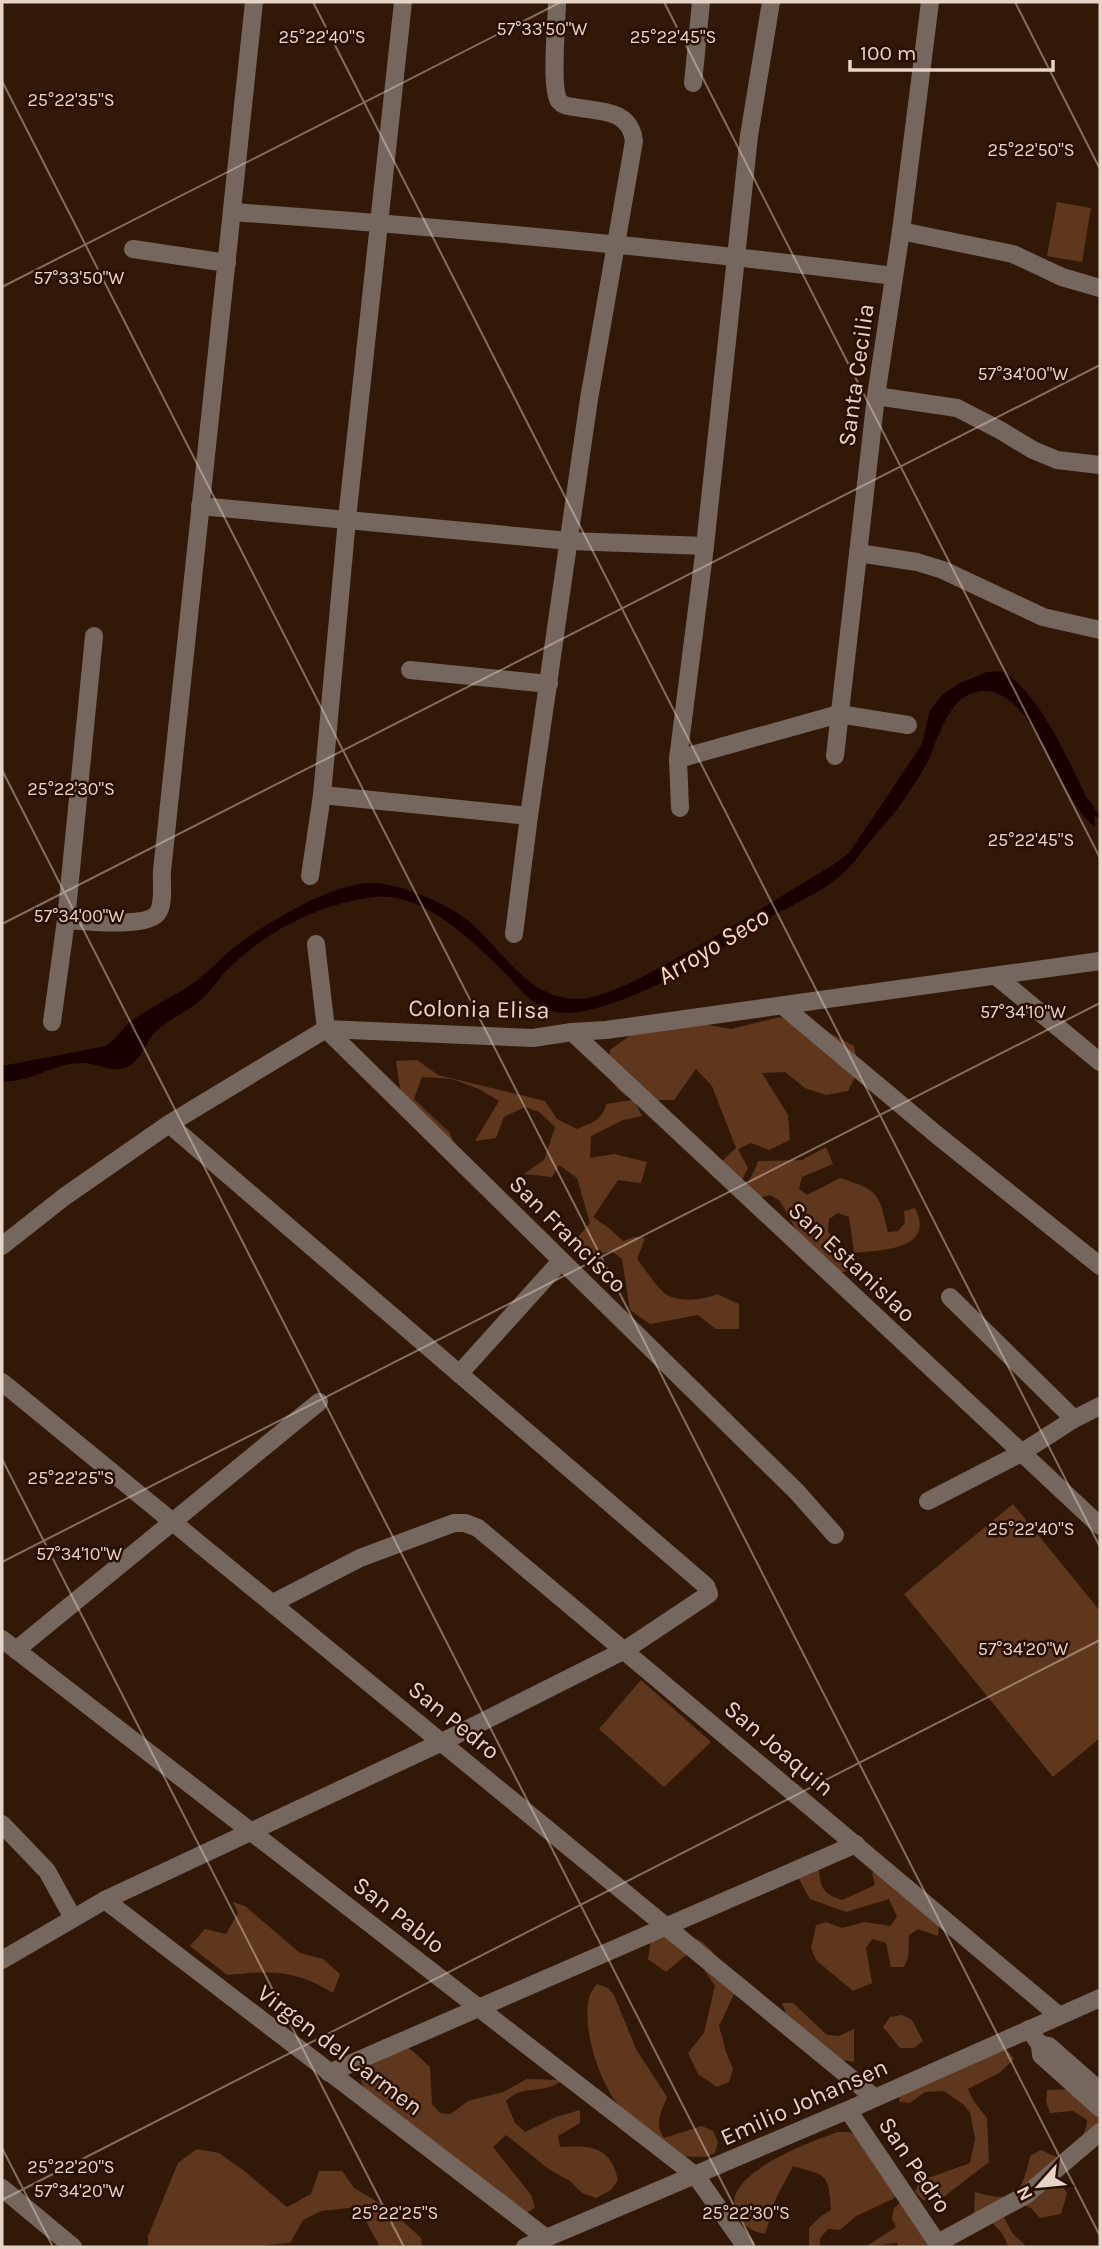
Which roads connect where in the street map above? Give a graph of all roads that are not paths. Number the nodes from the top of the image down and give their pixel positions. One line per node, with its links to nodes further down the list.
1 (254, 2): 8 (street)
2 (403, 2): 9 (street)
3 (557, 2): 11 (street)
4 (701, 2): 7 (street)
5 (771, 2): 13 (street)
6 (930, 2): 10 (street, Santa Cecilia)
7 (694, 83)
8 (232, 212): 9 (street); 14 (street)
9 (378, 222): 11 (street); 20 (street)
10 (901, 231): 15 (street, Santa Cecilia); 16 (street)
11 (615, 244): 13 (street); 21 (street)
12 (133, 249): 14 (street)
13 (737, 256): 15 (street); 22 (street)
14 (227, 263): 19 (street)
15 (894, 276): 17 (street, Santa Cecilia)
16 (1100, 288)
17 (876, 396): 18 (street); 23 (street, Santa Cecilia)
18 (1100, 465)
19 (200, 506): 20 (street); 36 (street)
20 (348, 519): 21 (street); 32 (street)
21 (569, 541): 22 (street); 27 (street)
22 (705, 546): 31 (street)
23 (858, 553): 24 (street); 28 (street, Santa Cecilia)
24 (1100, 631)
25 (94, 636): 36 (street)
26 (410, 670): 27 (street)
27 (549, 684): 34 (street)
28 (839, 714): 29 (street); 30 (street, Santa Cecilia); 31 (street)
29 (908, 725)
30 (835, 757)
31 (678, 759): 33 (street)
32 (322, 795): 34 (street); 35 (street)
33 (680, 808)
34 (529, 816): 37 (street)
35 (310, 876)
36 (65, 920): 42 (street)
37 (514, 934)
38 (316, 944): 43 (street)
39 (1100, 961): 40 (street, Colonia Elisa)
40 (996, 976): 41 (street, Colonia Elisa); 45 (street)
41 (783, 1006): 44 (street, Colonia Elisa); 49 (street)
42 (52, 1022)
43 (327, 1029): 44 (street, Colonia Elisa); 46 (street); 48 (street, San Francisco)
44 (572, 1032): 56 (street, San Estanislao)
45 (1100, 1062)
46 (169, 1124): 47 (street); 51 (street)
47 (2, 1246)
48 (561, 1261): 51 (street); 60 (street, San Francisco)
49 (1100, 1266)
50 (950, 1297): 55 (street)
51 (459, 1374): 63 (street)
52 (2, 1382): 58 (street, San Pedro)
53 (319, 1402): 58 (street)
54 (1100, 1406): 55 (street)
55 (1074, 1419): 56 (street)
56 (1021, 1453): 57 (street); 59 (street, San Estanislao)
57 (928, 1501)
58 (173, 1521): 61 (street, San Pedro); 62 (street)
59 (1100, 1526)
60 (835, 1535)
61 (273, 1603): 63 (street, San Joaquin); 64 (street, San Pedro)
62 (9, 1645): 66 (street, San Pablo)
63 (625, 1650): 64 (street); 67 (street, San Joaquin)
64 (442, 1742): 66 (street); 70 (street, San Pedro)
65 (2, 1824): 69 (street)
66 (252, 1832): 68 (street); 73 (street, San Pablo)
67 (856, 1844): 70 (street); 74 (street, San Joaquin)
68 (105, 1900): 69 (street); 77 (street, Virgen del Carmen)
69 (73, 1918): 71 (street)
70 (667, 1927): 73 (street); 79 (street, San Pedro)
71 (2, 1960)
72 (1100, 1997): 74 (street, Emilio Johansen)
73 (479, 2008): 77 (street); 83 (street, San Pablo)
74 (1058, 2015): 75 (street, Emilio Johansen)
75 (1029, 2029): 76 (street); 79 (street, Emilio Johansen)
76 (1040, 2045): 78 (street); 80 (street)
77 (329, 2073): 85 (street, Virgen del Carmen)
78 (1100, 2091)
79 (875, 2098): 81 (street, Emilio Johansen)
80 (1100, 2108)
81 (848, 2110): 83 (street, Emilio Johansen); 86 (street, San Pedro)
82 (1100, 2132): 86 (street)
83 (696, 2176): 85 (street, Emilio Johansen); 89 (street, San Pablo)
84 (2, 2188): 87 (street)
85 (552, 2240): 88 (street, Emilio Johansen)
86 (939, 2245)
87 (73, 2247)
88 (525, 2247)
89 (746, 2247)

